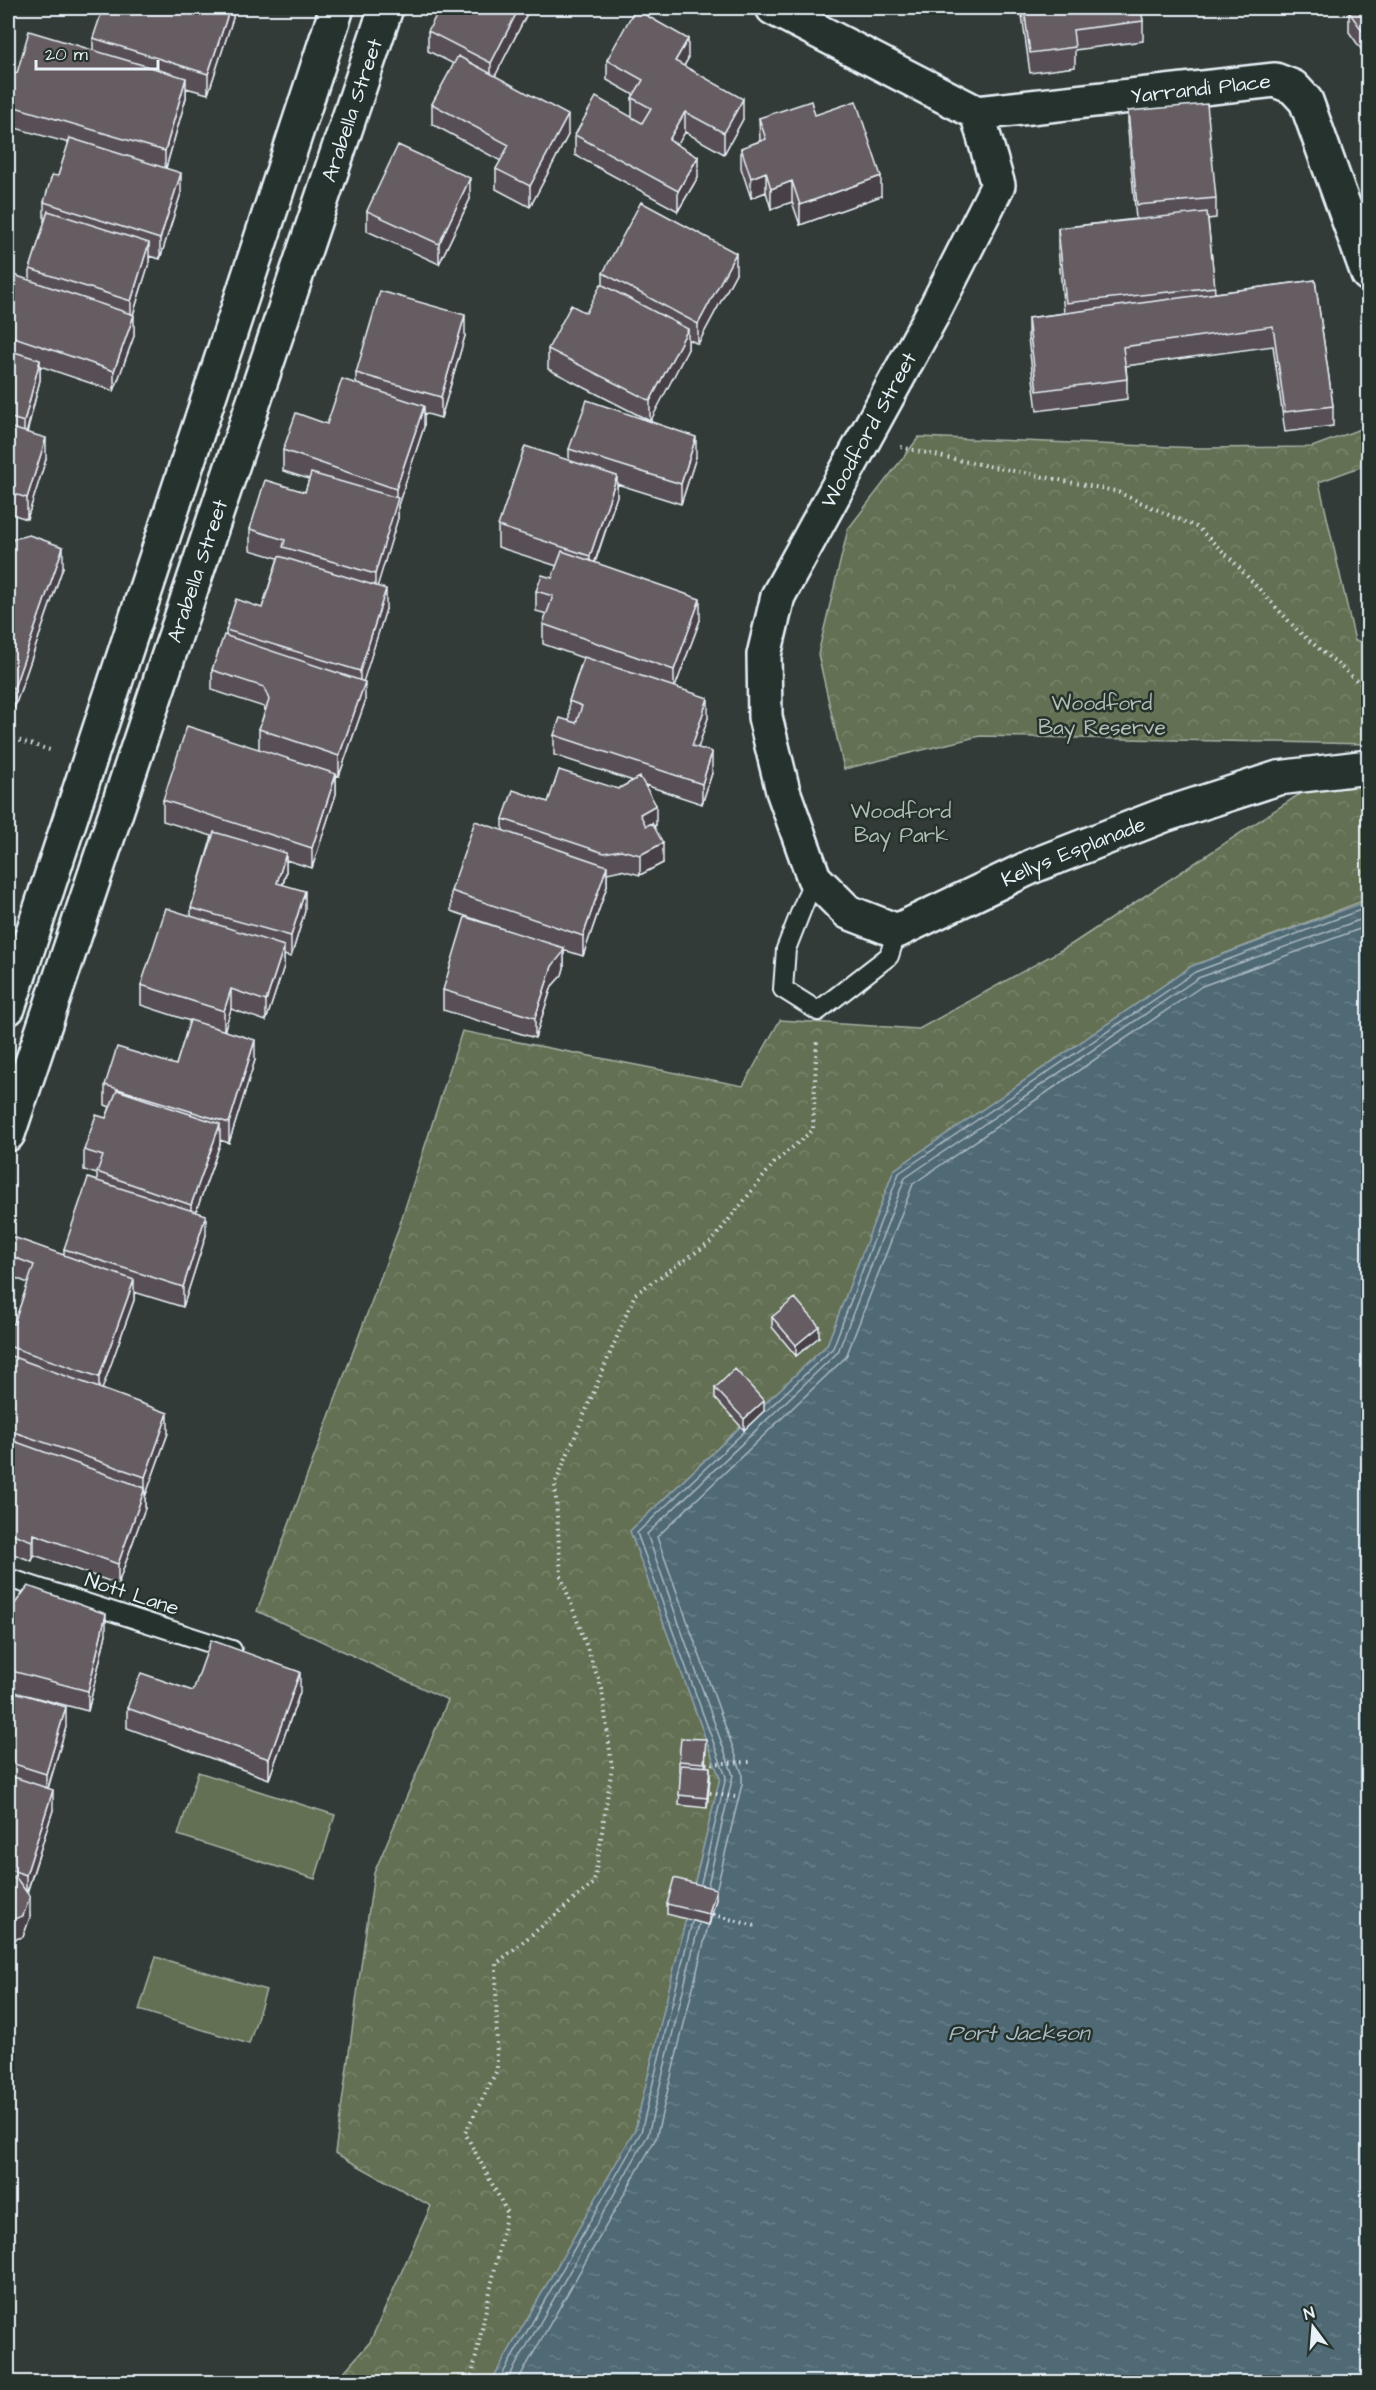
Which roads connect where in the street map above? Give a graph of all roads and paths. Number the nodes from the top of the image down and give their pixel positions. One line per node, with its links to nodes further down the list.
1 (337, 8): 13 (street)
2 (386, 8): 15 (street, Arabella Street)
3 (773, 8): 4 (street)
4 (977, 113): 5 (street, Yarrandi Place); 6 (street, Woodford Street)
5 (1368, 274)
6 (866, 438): 7 (path); 11 (street, Woodford Street)
7 (1368, 694)
8 (8, 737): 9 (path)
9 (57, 752)
10 (1368, 767): 12 (street, Kellys Esplanade)
11 (814, 878): 12 (street, Woodford Street); 14 (lane)
12 (897, 931): 14 (lane)
13 (8, 1008)
14 (818, 1011): 24 (path)
15 (8, 1134)
16 (8, 1578): 17 (lane, Nott Lane)
17 (243, 1654)
18 (750, 1762): 19 (path)
19 (700, 1764)
20 (703, 1791): 21 (path)
21 (735, 1797)
22 (704, 1911): 23 (path)
23 (759, 1927)
24 (448, 2382)

